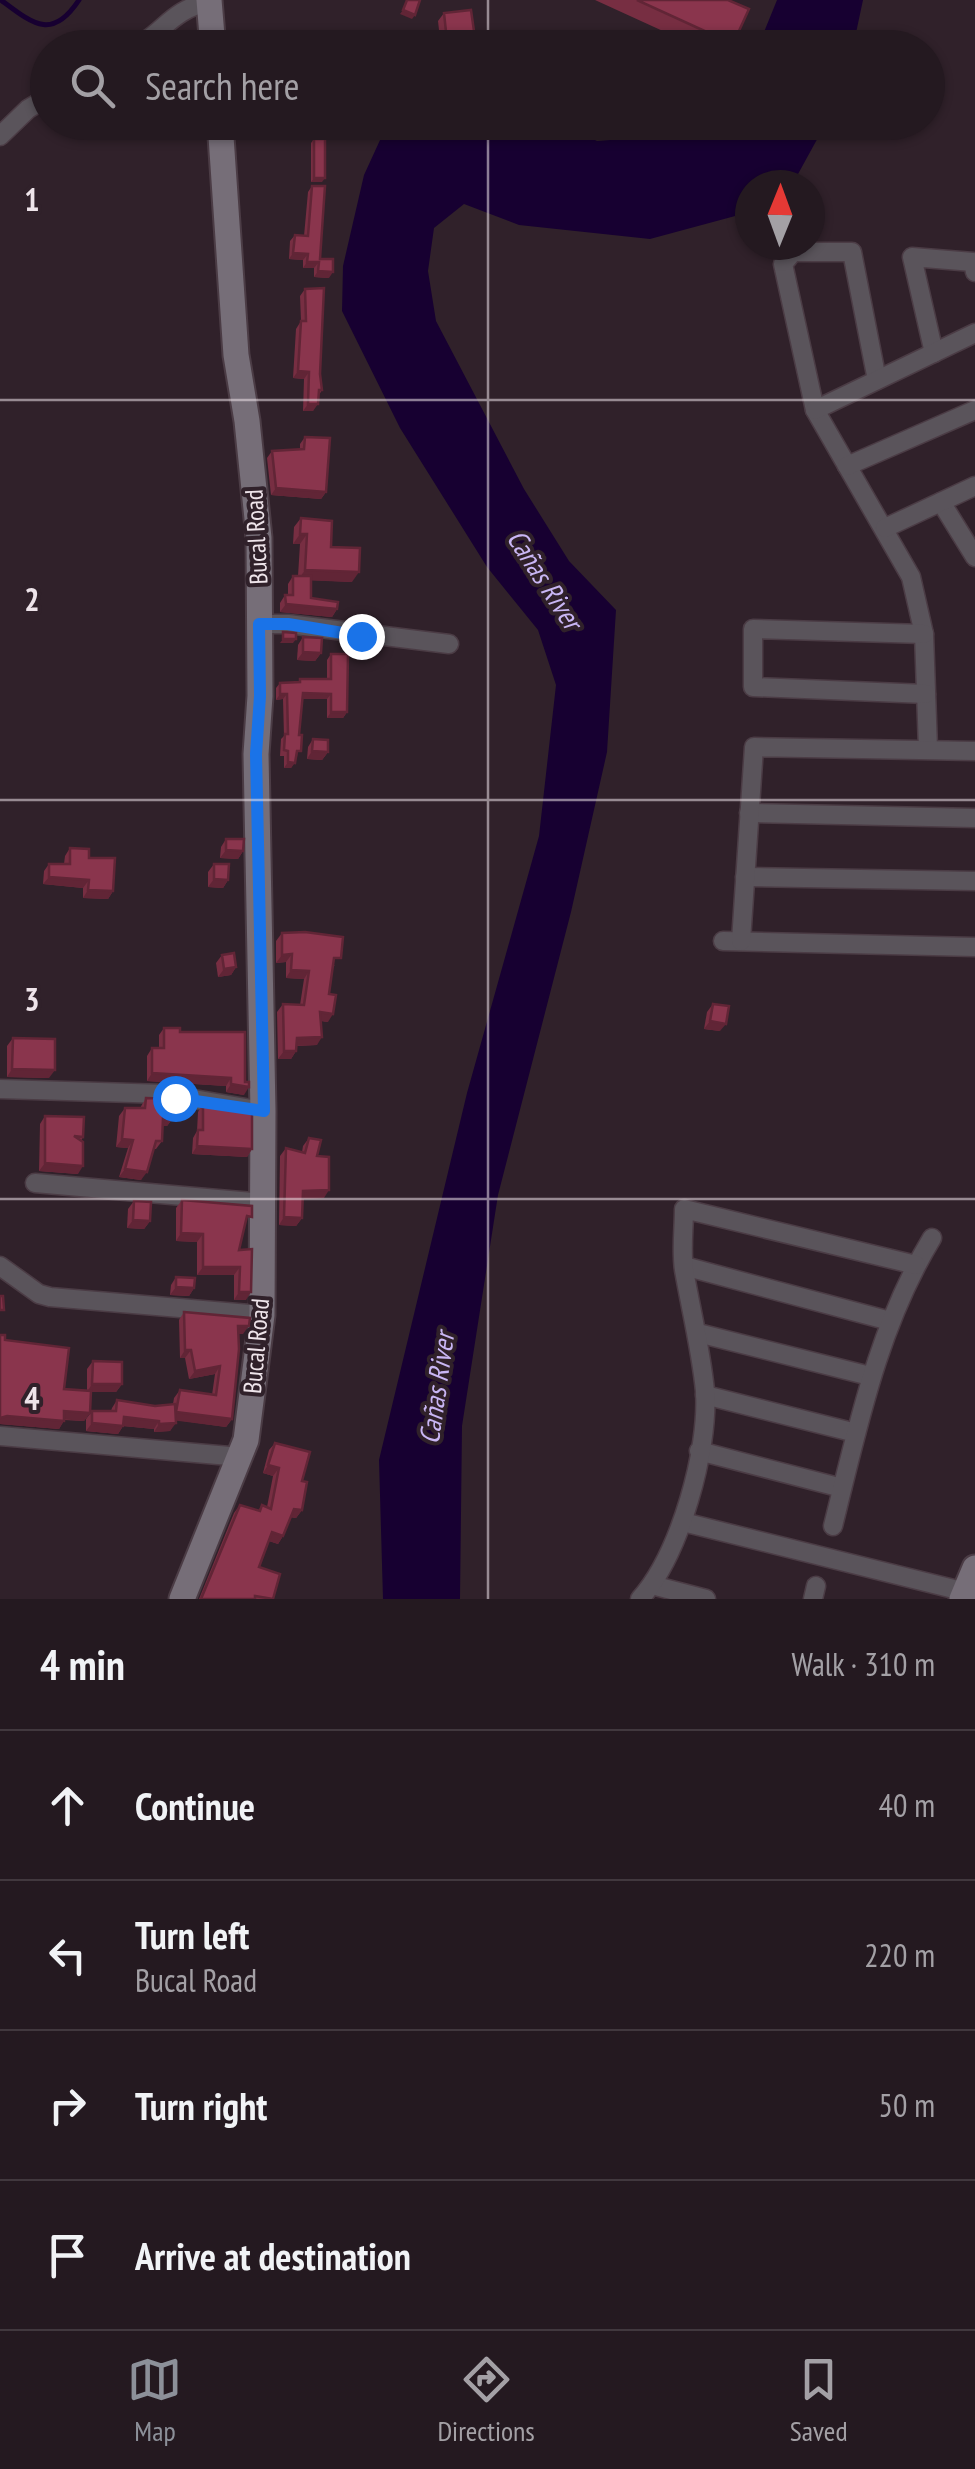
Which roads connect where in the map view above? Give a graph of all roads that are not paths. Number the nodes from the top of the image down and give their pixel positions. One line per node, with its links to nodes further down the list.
1 (209, 1): 2 (street); 3 (street)
2 (157, 30)
3 (212, 30)
4 (30, 109): 5 (street)
5 (0, 136)
6 (221, 140): 18 (street, Bucal Road)
7 (975, 272): 9 (street)
8 (975, 334): 9 (street)
9 (934, 353): 10 (street)
10 (877, 380): 11 (street); 11 (street)
11 (815, 410): 13 (street)
12 (975, 410): 13 (street)
13 (847, 466): 16 (street)
14 (975, 486): 15 (street)
15 (941, 502): 16 (street); 17 (street)
16 (886, 528): 19 (street)
17 (975, 557)
18 (259, 624): 20 (street); 30 (street, Bucal Road)
19 (924, 634): 21 (street); 21 (street)
20 (449, 644)
21 (926, 694): 22 (street)
22 (928, 748): 23 (street); 24 (street)
23 (975, 751)
24 (749, 813): 25 (street); 26 (street)
25 (975, 818)
26 (745, 876): 27 (street); 28 (street)
27 (975, 881)
28 (975, 947)
29 (0, 1089): 30 (street)
30 (264, 1111): 32 (street, Bucal Road)
31 (35, 1183): 32 (street)
32 (263, 1203): 37 (street, Bucal Road)
33 (932, 1238): 34 (street)
34 (916, 1265): 36 (street); 38 (street)
35 (0, 1266): 37 (street)
36 (684, 1266): 38 (street); 39 (street)
37 (262, 1315): 45 (street, Bucal Road)
38 (890, 1320): 40 (street)
39 (698, 1333): 40 (street); 41 (street)
40 (870, 1376): 42 (street)
41 (705, 1395): 42 (street); 44 (street)
42 (856, 1433): 46 (street)
43 (0, 1436): 45 (street)
44 (699, 1451): 46 (street); 47 (street)
45 (241, 1457): 51 (street, Bucal Road)
46 (842, 1488): 48 (street)
47 (684, 1522): 49 (street); 50 (street)
48 (833, 1526)
49 (969, 1588)
50 (646, 1592): 52 (street)
51 (182, 1599)
52 (706, 1599)

